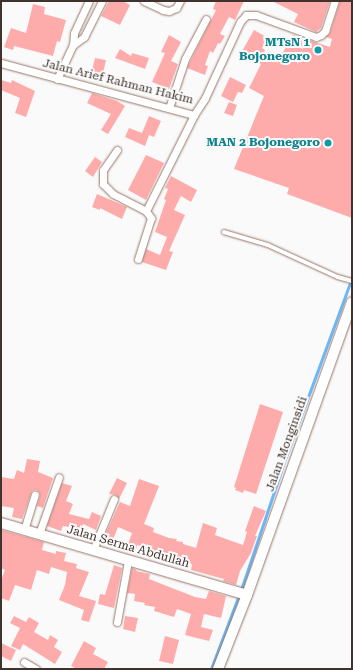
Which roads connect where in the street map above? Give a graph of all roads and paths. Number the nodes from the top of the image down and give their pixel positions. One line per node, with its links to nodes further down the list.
1 (89, 1): 7 (street)
2 (102, 1): 7 (street)
3 (144, 1): 4 (street)
4 (180, 1)
5 (335, 1): 11 (street, Jalan Arief Rahman Hakim)
6 (206, 19): 10 (street)
7 (73, 45): 9 (street)
8 (1, 64): 9 (street, Jalan Arief Rahman Hakim)
9 (57, 78): 10 (street, Jalan Arief Rahman Hakim)
10 (169, 108): 11 (street, Jalan Arief Rahman Hakim)
11 (194, 115): 13 (street)
12 (117, 150): 13 (street)
13 (146, 211): 15 (street)
14 (224, 232): 16 (lane)
15 (138, 259)
16 (352, 281)
17 (352, 302): 26 (main road, Jalan Monginsidi)
18 (59, 476): 23 (street)
19 (35, 495): 22 (street)
20 (114, 499): 24 (street)
21 (1, 523): 22 (main road, Jalan Serma Abdullah)
22 (24, 530): 23 (main road, Jalan Serma Abdullah)
23 (39, 534): 24 (main road, Jalan Serma Abdullah)
24 (93, 550): 25 (main road, Jalan Serma Abdullah)
25 (128, 561): 26 (main road, Jalan Serma Abdullah); 27 (street)
26 (244, 595): 30 (main road, Jalan Monginsidi)
27 (117, 622)
28 (24, 662): 29 (street)
29 (36, 669)
30 (218, 669)

